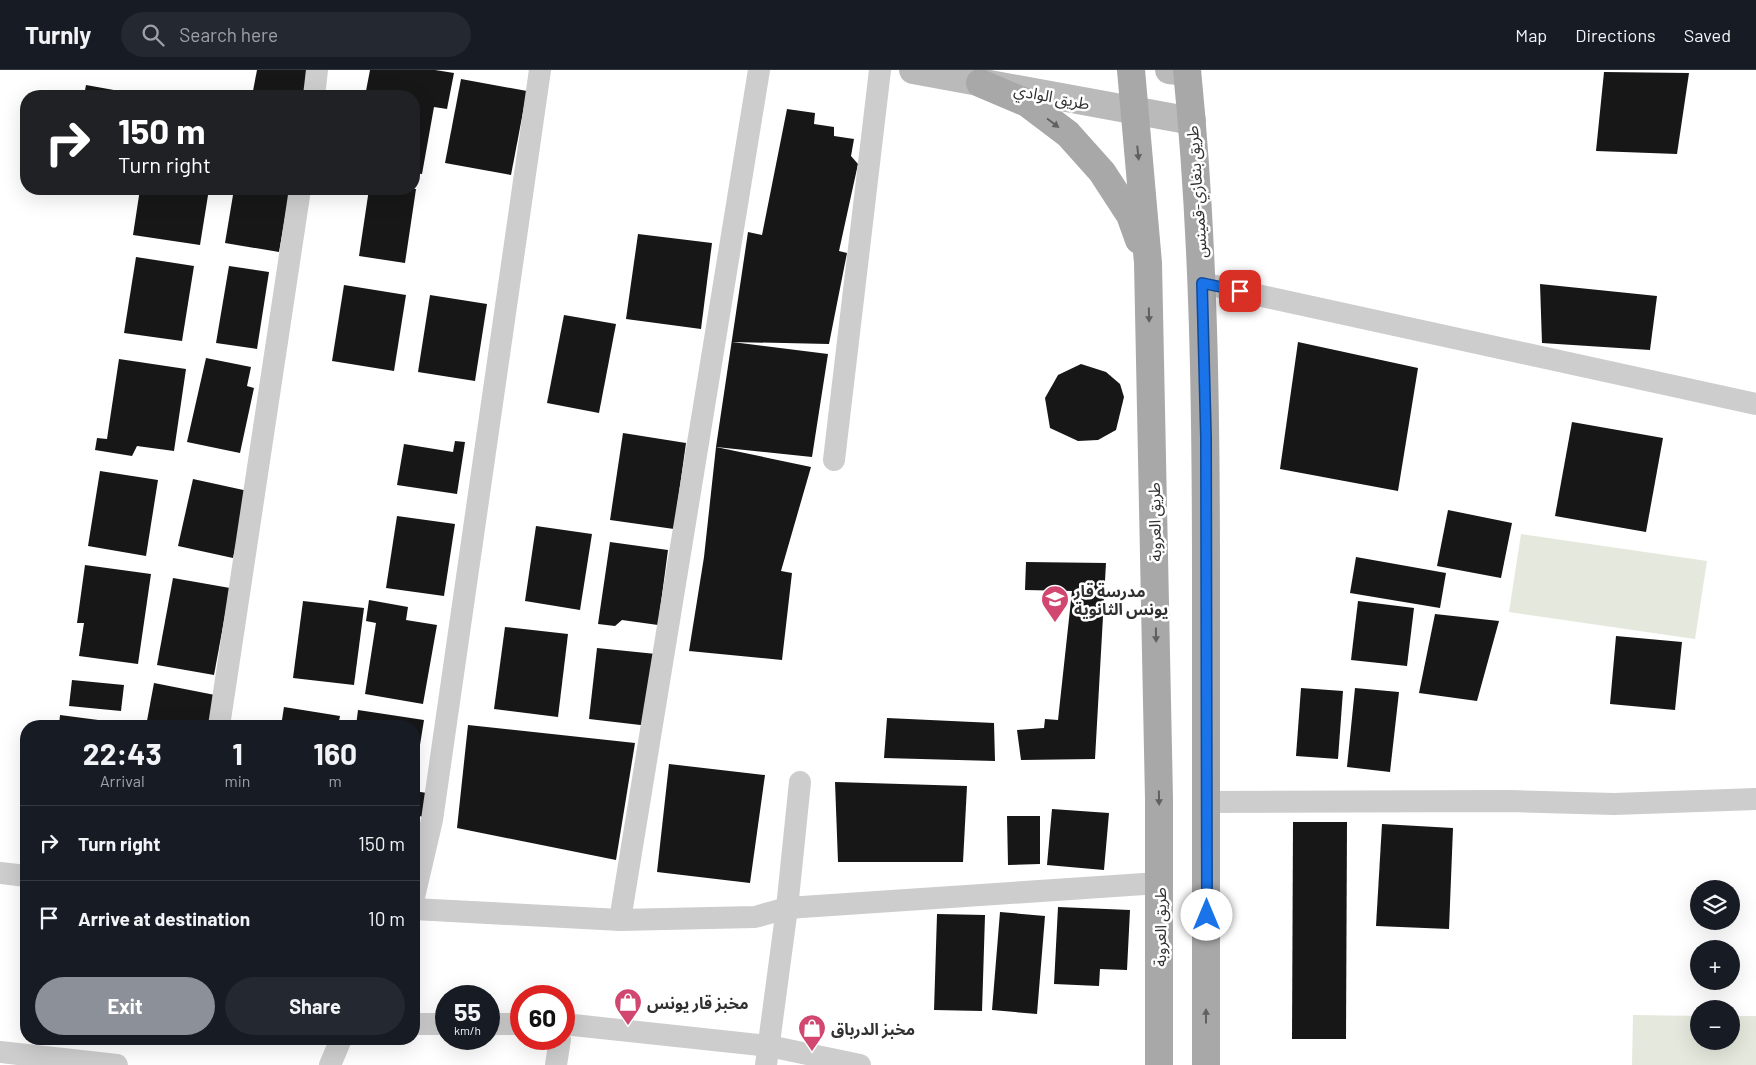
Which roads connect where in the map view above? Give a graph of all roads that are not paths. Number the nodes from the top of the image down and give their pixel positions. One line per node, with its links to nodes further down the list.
1 (318, 70): 9 (street)
2 (540, 70): 21 (street)
3 (758, 70): 27 (street)
4 (880, 70): 16 (street)
5 (913, 70): 8 (main road, طريق الوادي)
6 (1131, 70): 10 (main road, طريق العروبة)
7 (1181, 71): 11 (main road, طريق بنغازي-قمينس)
8 (980, 83): 10 (main road, طريق الوادي); 13 (main road, one-way to 13)
9 (315, 90)
10 (1134, 112): 11 (main road, طريق الوادي); 13 (main road, طريق العروبة, one-way to 13)
11 (1192, 122): 14 (main road, طريق بنغازي-قمينس)
12 (299, 195): 17 (street)
13 (1148, 263): 24 (main road, طريق العروبة, one-way to 24)
14 (1202, 283): 15 (street); 20 (main road, طريق بنغازي-قمينس)
15 (1756, 404)
16 (834, 460)
17 (219, 720)
18 (800, 782): 25 (street)
19 (1756, 799): 20 (street)
20 (1207, 802): 40 (main road, طريق بنغازي-قمينس, one-way to 20)
21 (420, 871)
22 (0, 873): 23 (street)
23 (20, 875)
24 (1159, 883): 25 (street); 39 (main road, طريق العروبة)
25 (787, 908): 27 (street); 34 (street)
26 (420, 909): 27 (street)
27 (620, 920)
28 (420, 1024): 29 (street)
29 (435, 1024)
30 (575, 1026): 34 (street)
31 (337, 1045): 36 (street)
32 (558, 1050): 37 (street)
33 (0, 1052): 35 (street)
34 (767, 1056): 38 (street)
35 (117, 1065)
36 (330, 1065)
37 (556, 1065)
38 (860, 1065)
39 (1159, 1065)
40 (1206, 1065)

